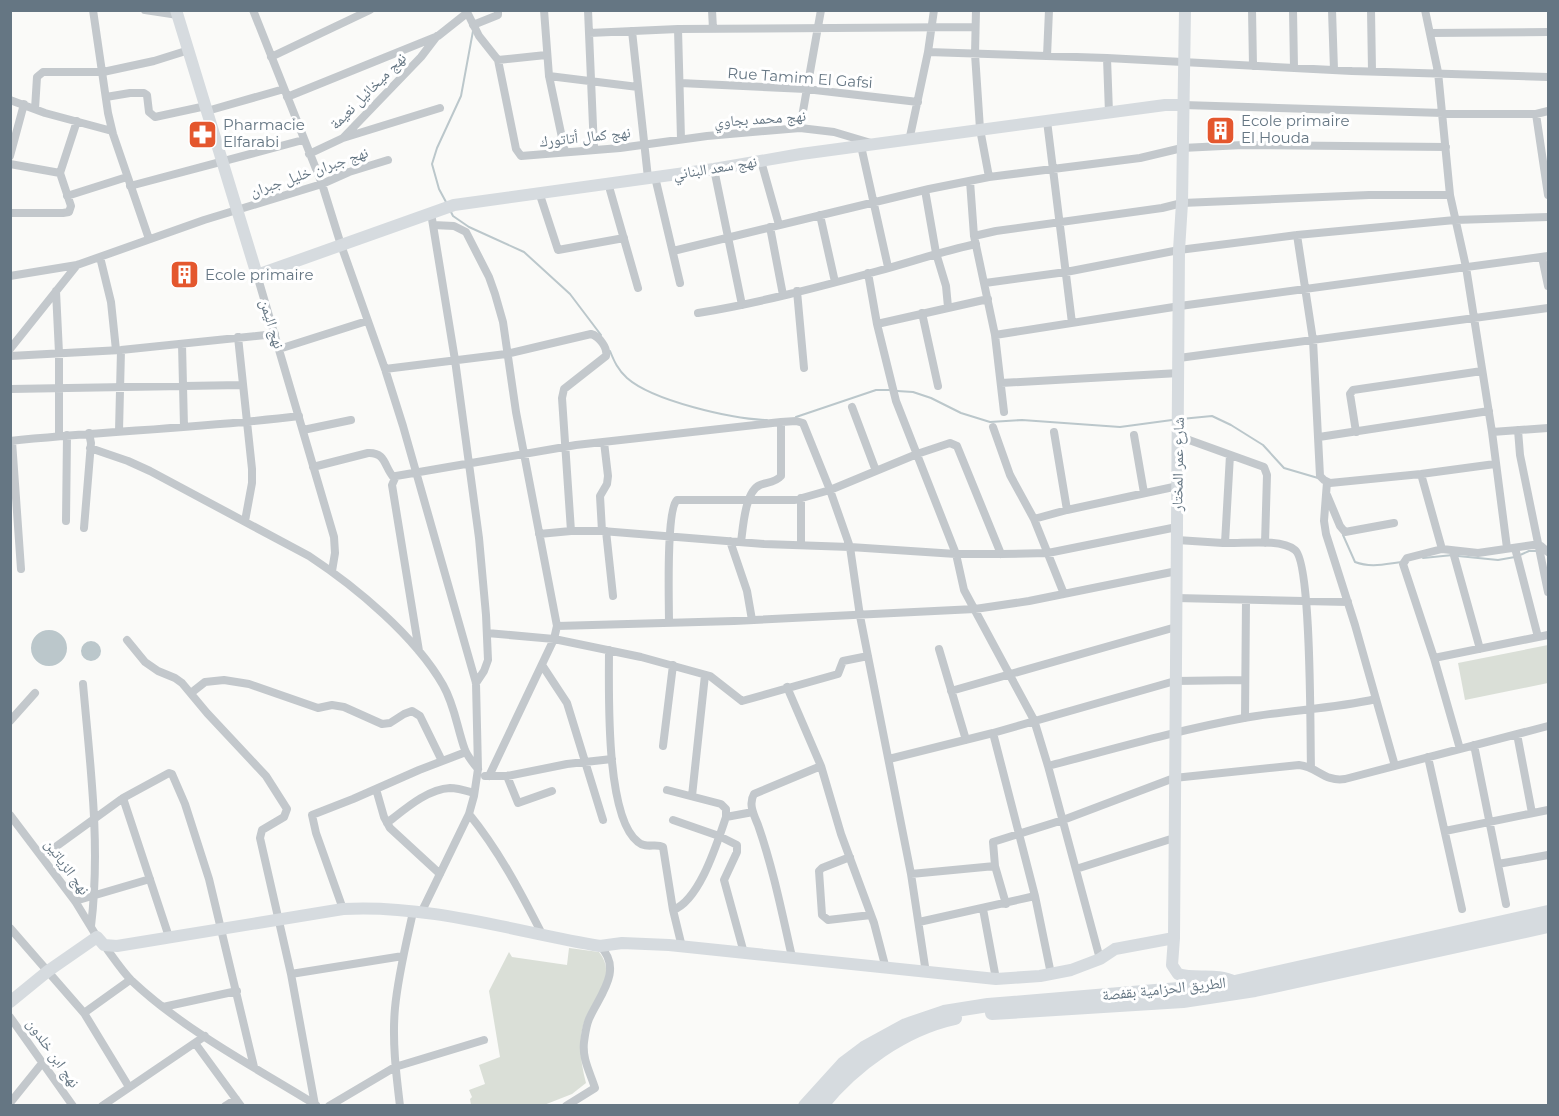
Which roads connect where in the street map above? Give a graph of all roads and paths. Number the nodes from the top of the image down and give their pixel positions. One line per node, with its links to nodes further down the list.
1 (93, 10): 45 (street)
2 (145, 10): 20 (street)
3 (253, 10): 37 (street)
4 (370, 10): 37 (street)
5 (498, 10): 21 (street)
6 (544, 10): 35 (street)
7 (588, 10): 29 (street)
8 (712, 10): 24 (street)
9 (821, 10): 25 (street)
10 (934, 10): 22 (street)
11 (976, 10): 23 (street)
12 (1049, 10): 36 (street)
13 (1185, 10): 40 (street, شارع عمر المختار)
14 (1252, 10): 41 (street)
15 (1293, 10): 42 (street)
16 (1332, 10): 43 (street)
17 (1371, 10): 44 (street)
18 (1425, 10): 30 (street)
19 (467, 12): 21 (street); 31 (street)
20 (177, 13): 32 (street, نهج اليمن)
21 (473, 25): 39 (street)
22 (932, 26): 23 (street); 25 (street); 33 (street)
23 (975, 27): 34 (street)
24 (712, 28): 25 (street); 26 (street)
25 (817, 28): 52 (street)
26 (678, 29): 27 (street); 50 (street)
27 (632, 31): 29 (street); 51 (street)
28 (1548, 32): 30 (street)
29 (589, 33): 49 (street)
30 (1430, 33): 46 (street)
31 (438, 36): 53 (street); 71 (street, نهج ميخائيل نعيمة)
32 (189, 51): 45 (street); 61 (street, نهج اليمن)
33 (928, 52): 34 (street); 56 (street)
34 (975, 54): 36 (street); 69 (street)
35 (546, 56): 39 (street); 47 (street)
36 (1047, 56): 38 (street)
37 (271, 57): 53 (street)
38 (1107, 58): 40 (street); 63 (street)
39 (498, 60): 81 (street, نهج كمال أتاتورك)
40 (1183, 63): 41 (street); 58 (street, شارع عمر المختار)
41 (1253, 66): 42 (street)
42 (1294, 68): 43 (street)
43 (1334, 70): 44 (street)
44 (1372, 71): 46 (street)
45 (103, 72): 54 (street); 60 (street)
46 (1438, 72): 48 (street); 64 (street)
47 (549, 76): 49 (street); 81 (street)
48 (1548, 77)
49 (590, 81): 51 (street); 80 (street)
50 (680, 83): 52 (street, Rue Tamim El Gafsi); 73 (street)
51 (638, 87): 75 (street)
52 (806, 89): 56 (street, Rue Tamim El Gafsi); 68 (street)
53 (286, 93): 61 (street); 72 (street)
54 (106, 98): 61 (street); 70 (street)
55 (10, 99): 57 (street)
56 (918, 102): 74 (street)
57 (24, 104): 60 (street); 83 (street)
58 (1183, 105): 63 (street, نهج سعد البناني); 64 (street); 79 (street, شارع عمر المختار)
59 (440, 108): 71 (street)
60 (35, 109): 66 (street)
61 (206, 109): 86 (street, نهج اليمن)
62 (1548, 111): 65 (street)
63 (1109, 113): 67 (street, نهج سعد البناني)
64 (1443, 113): 65 (street); 78 (street)
65 (1536, 114): 100 (street)
66 (77, 121): 70 (street); 90 (street)
67 (1047, 121): 69 (street, نهج سعد البناني); 89 (street)
68 (800, 128): 73 (street, نهج محمد بجاوي); 76 (street, نهج محمد بجاوي)
69 (980, 129): 74 (street, نهج سعد البناني); 92 (street)
70 (112, 131): 93 (street)
71 (343, 138): 82 (street, نهج ميخائيل نعيمة)
72 (303, 140): 82 (street); 86 (street)
73 (681, 140): 75 (street, نهج محمد بجاوي)
74 (909, 141): 76 (street, نهج سعد البناني)
75 (645, 144): 80 (street, نهج كمال أتاتورك); 91 (street)
76 (876, 144): 77 (street, نهج سعد البناني)
77 (861, 146): 85 (street, نهج سعد البناني); 102 (street)
78 (1446, 147): 79 (street); 99 (street)
79 (1182, 148): 89 (street); 103 (street, شارع عمر المختار)
80 (594, 149): 81 (street, نهج كمال أتاتورك)
81 (565, 152)
82 (309, 154): 96 (street)
83 (10, 156)
84 (388, 160): 96 (street, نهج جبران خليل جبران)
85 (761, 161): 88 (street, نهج سعد البناني); 111 (street)
86 (224, 162): 93 (street); 104 (street, نهج اليمن)
87 (10, 164): 90 (street)
88 (714, 169): 91 (street, نهج سعد البناني); 114 (street)
89 (1053, 170): 92 (street); 110 (street)
90 (60, 173): 101 (street)
91 (651, 177): 95 (street, نهج سعد البناني); 120 (street)
92 (989, 177): 94 (street)
93 (128, 181): 101 (street); 116 (street)
94 (970, 181): 97 (street); 117 (street)
95 (608, 183): 98 (street, نهج سعد البناني); 115 (street)
96 (322, 184): 104 (street, نهج جبران خليل جبران); 118 (street)
97 (925, 190): 102 (street); 121 (street)
98 (539, 192): 107 (street, نهج سعد البناني); 115 (street)
99 (1450, 195): 103 (street); 109 (street)
100 (1548, 195)
101 (67, 196): 105 (street)
102 (873, 202): 106 (street); 125 (street)
103 (1182, 203): 110 (street); 119 (street, شارع عمر المختار)
104 (237, 210): 116 (street, نهج جبران خليل جبران); 129 (street, نهج اليمن)
105 (10, 213)
106 (820, 215): 111 (street); 131 (street)
107 (434, 216): 118 (street, نهج سعد البناني); 160 (street); 163 (street)
108 (1548, 217): 109 (street)
109 (1455, 220): 113 (street); 126 (street)
110 (1058, 222): 117 (street); 127 (street)
111 (779, 225): 112 (street)
112 (770, 227): 114 (street); 139 (street)
113 (1297, 235): 119 (street); 136 (street)
114 (729, 237): 120 (street); 141 (street)
115 (624, 238): 135 (street)
116 (149, 239): 123 (street, نهج جبران خليل جبران)
117 (975, 240): 121 (street); 133 (street)
118 (341, 245): 129 (street, نهج سعد البناني); 148 (street)
119 (1179, 250): 127 (street); 142 (street, شارع عمر المختار)
120 (673, 251): 132 (street)
121 (936, 253): 125 (street); 143 (street)
122 (1545, 256): 126 (street); 134 (street)
123 (100, 257): 124 (street, نهج جبران خليل جبران); 158 (street)
124 (76, 265): 130 (street, نهج جبران خليل جبران); 137 (street)
125 (888, 267): 128 (street)
126 (1466, 267): 136 (street); 147 (street)
127 (1066, 272): 133 (street); 149 (street)
128 (868, 273): 131 (street); 150 (street)
129 (258, 275): 151 (street, نهج اليمن)
130 (10, 276)
131 (835, 282): 138 (street)
132 (680, 283)
133 (985, 283): 140 (street)
134 (1548, 286)
135 (638, 288)
136 (1306, 290): 142 (street); 154 (street)
137 (56, 291): 156 (street); 159 (street)
138 (797, 291): 139 (street); 164 (street)
139 (783, 295): 141 (street)
140 (988, 299): 143 (street); 152 (street)
141 (742, 305): 145 (street)
142 (1180, 306): 149 (street); 162 (street, شارع عمر المختار)
143 (948, 307): 146 (street)
144 (1548, 308): 147 (street)
145 (698, 313)
146 (922, 313): 150 (street); 171 (street)
147 (1473, 318): 154 (street); 166 (street)
148 (367, 321): 157 (street); 165 (street)
149 (1072, 323): 152 (street)
150 (877, 324): 201 (street)
151 (275, 334): 153 (street); 157 (street, نهج اليمن)
152 (995, 335): 168 (street)
153 (238, 338): 155 (street); 169 (street)
154 (1313, 340): 162 (street); 195 (street)
155 (182, 344): 158 (street); 170 (street)
156 (10, 349)
157 (279, 349): 178 (street, نهج اليمن)
158 (118, 350): 159 (street); 172 (street)
159 (59, 353): 161 (street); 173 (street)
160 (506, 354): 163 (street); 198 (street); 200 (street)
161 (10, 356)
162 (1179, 358): 167 (street, شارع عمر المختار)
163 (455, 360): 165 (street); 203 (street)
164 (804, 368)
165 (385, 369): 207 (street)
166 (1482, 371): 176 (street); 190 (street)
167 (1179, 373): 168 (street); 182 (street, شارع عمر المختار)
168 (1001, 383): 177 (street)
169 (242, 385): 170 (street); 180 (street)
170 (183, 386): 172 (street); 183 (street)
171 (938, 386)
172 (120, 387): 173 (street); 188 (street)
173 (59, 388): 174 (street); 193 (street)
174 (10, 389)
175 (852, 407): 206 (street)
176 (1489, 411): 190 (street); 191 (street)
177 (1004, 412)
178 (299, 416): 180 (street); 186 (street, نهج اليمن)
179 (351, 420): 186 (street)
180 (247, 422): 183 (street); 220 (street)
181 (781, 422): 197 (street); 212 (street); 216 (street)
182 (1178, 424): 202 (street); 211 (street, شارع عمر المختار)
183 (184, 427): 188 (street)
184 (993, 427): 218 (street)
185 (1548, 428): 187 (street)
186 (303, 430): 205 (street, نهج اليمن)
187 (1518, 430): 191 (street); 235 (street)
188 (119, 431): 192 (street)
189 (1054, 432): 217 (street)
190 (1356, 432): 195 (street)
191 (1492, 432): 204 (street)
192 (90, 433): 193 (street); 199 (street)
193 (63, 435): 196 (street); 219 (street)
194 (1134, 435): 213 (street)
195 (1319, 437): 210 (street)
196 (11, 441): 242 (street)
197 (604, 442): 198 (street); 225 (street)
198 (564, 447): 200 (street); 224 (street)
199 (90, 448): 220 (street); 223 (street)
200 (524, 454): 203 (street); 226 (street)
201 (916, 454): 206 (street); 240 (street); 241 (street)
202 (1230, 455): 231 (street); 232 (street)
203 (468, 463): 207 (street); 258 (street)
204 (1495, 464): 208 (street); 236 (street)
205 (314, 467): 209 (street); 244 (street, نهج اليمن)
206 (876, 471): 212 (street)
207 (416, 472): 209 (street); 275 (street)
208 (1421, 474): 210 (street); 237 (street)
209 (394, 478): 266 (street)
210 (1327, 482): 214 (street)
211 (1178, 486): 213 (street); 222 (street, شارع عمر المختار)
212 (830, 490): 215 (street); 234 (street)
213 (1144, 493): 217 (street)
214 (1326, 494): 221 (street); 251 (street)
215 (801, 498): 216 (street); 233 (street)
216 (750, 499): 227 (street); 230 (street)
217 (1067, 510): 218 (street)
218 (1034, 519): 239 (street)
219 (66, 521)
220 (245, 521): 244 (street)
221 (1394, 523)
222 (1177, 526): 228 (street, شارع عمر المختار); 239 (street)
223 (84, 528)
224 (571, 531): 225 (street); 226 (street)
225 (604, 531): 227 (street); 247 (street)
226 (539, 534): 256 (street)
227 (670, 536): 229 (street); 255 (street)
228 (1177, 540): 231 (street); 243 (street, شارع عمر المختار)
229 (730, 542): 230 (street); 254 (street)
230 (741, 542): 233 (street)
231 (1226, 543): 232 (street)
232 (1265, 543): 250 (street)
233 (801, 545): 234 (street)
234 (850, 547): 240 (street); 253 (street)
235 (1544, 547): 236 (street); 245 (street)
236 (1511, 548): 238 (street); 260 (street)
237 (1442, 549): 238 (street); 268 (street)
238 (1453, 552): 264 (street)
239 (1048, 553): 241 (street); 246 (street)
240 (956, 554): 241 (street); 252 (street)
241 (1001, 554)
242 (21, 569)
243 (1177, 571): 246 (street); 248 (street, شارع عمر المختار)
244 (333, 572): 266 (street)
245 (1548, 592)
246 (1064, 594): 252 (street)
247 (613, 596)
248 (1176, 598): 249 (street); 257 (street, شارع عمر المختار)
249 (1246, 600): 250 (street); 273 (street)
250 (1307, 602): 251 (street); 282 (street)
251 (1348, 602): 281 (street)
252 (975, 609): 253 (street); 271 (street)
253 (860, 615): 254 (street); 267 (street)
254 (752, 620): 255 (street)
255 (669, 622): 256 (street)
256 (557, 626): 261 (street)
257 (1176, 627): 271 (street); 274 (street, شارع عمر المختار)
258 (487, 633): 261 (street); 275 (street)
259 (1548, 635): 260 (street)
260 (1538, 637): 264 (street)
261 (554, 639): 265 (street); 269 (street)
262 (127, 640): 280 (street)
263 (939, 649): 278 (street)
264 (1480, 649): 268 (street)
265 (609, 650): 270 (street); 296 (street)
266 (419, 651): 294 (street)
267 (868, 656): 277 (street); 297 (street)
268 (1434, 658): 293 (street)
269 (542, 665): 299 (street); 305 (street)
270 (673, 665): 272 (street); 292 (street)
271 (1010, 673): 278 (street); 284 (street)
272 (705, 675): 277 (street); 312 (street)
273 (1245, 680): 274 (street); 283 (street)
274 (1175, 681): 284 (street); 287 (street, شارع عمر المختار)
275 (476, 683): 304 (street)
276 (83, 684): 320 (street)
277 (787, 687): 300 (street)
278 (951, 691): 290 (street)
279 (35, 693): 285 (street)
280 (191, 693): 298 (street); 351 (street)
281 (1376, 699): 282 (street); 302 (street)
282 (1309, 710): 283 (street); 303 (street)
283 (1245, 718): 287 (street)
284 (1034, 720): 288 (street); 301 (street)
285 (10, 721)
286 (1548, 726): 289 (street)
287 (1175, 732): 301 (street); 307 (street, شارع عمر المختار)
288 (993, 734): 290 (street); 327 (street)
289 (1517, 734): 291 (street); 316 (street)
290 (966, 740): 297 (street)
291 (1474, 745): 293 (street); 324 (street)
292 (663, 746)
293 (1460, 749): 295 (street)
294 (466, 752): 298 (street); 304 (street)
295 (1428, 757): 302 (street); 326 (street)
296 (612, 759): 299 (street); 347 (street)
297 (889, 759): 337 (street)
298 (442, 761): 308 (street)
299 (584, 762): 306 (street); 322 (street)
300 (821, 766): 315 (street); 332 (street)
301 (1048, 766): 323 (street)
302 (1395, 766): 303 (street)
303 (1311, 768): 307 (street)
304 (477, 773): 305 (street); 311 (street)
305 (489, 776): 306 (street)
306 (507, 776): 310 (street)
307 (1174, 778): 323 (street); 329 (street, شارع عمر المختار)
308 (375, 789): 325 (street); 344 (street)
309 (667, 790): 312 (street)
310 (552, 791)
311 (474, 793): 317 (street); 325 (street)
312 (692, 796): 319 (street)
313 (123, 798): 320 (street); 338 (street); 355 (street)
314 (1548, 810): 316 (street)
315 (753, 812): 319 (street); 364 (street)
316 (1532, 813): 324 (street)
317 (469, 814): 336 (street); 356 (street)
318 (10, 815): 331 (street, نهج الزياتين)
319 (726, 817): 328 (street)
320 (93, 818): 331 (street); 339 (street)
321 (673, 819): 328 (street)
322 (603, 820)
323 (1063, 820): 327 (street); 335 (street)
324 (1489, 820): 326 (street); 333 (street)
325 (387, 823): 336 (street)
326 (1445, 831): 346 (street)
327 (1019, 833): 334 (street); 340 (street)
328 (719, 836): 347 (street); 362 (street)
329 (1174, 838): 335 (street); 359 (street, شارع عمر المختار)
330 (1548, 855): 333 (street)
331 (43, 856): 341 (street, نهج الزياتين)
332 (850, 857): 350 (street); 350 (street)
333 (1498, 864): 343 (street)
334 (995, 866): 337 (street); 342 (street)
335 (1076, 869): 365 (street)
336 (440, 874): 348 (street)
337 (910, 874): 352 (street)
338 (150, 879): 339 (street); 358 (street)
339 (95, 895): 341 (street); 357 (street)
340 (1035, 896): 342 (street); 370 (street)
341 (75, 901): 357 (street, نهج الزياتين)
342 (1006, 904): 345 (street)
343 (1506, 904)
344 (343, 909): 348 (street); 351 (street)
345 (983, 909): 352 (street); 371 (street)
346 (1462, 909)
347 (673, 910): 361 (street)
348 (417, 912): 356 (street); 363 (street)
349 (1548, 912): 373 (main road, الطريق الحزامية بقفصة)
350 (871, 915): 366 (street)
351 (278, 921): 355 (street); 369 (street)
352 (919, 922): 368 (street)
353 (1548, 926): 396 (main road, الطريق الحزامية بقفصة)
354 (10, 928): 367 (street)
355 (220, 930): 358 (street); 374 (street)
356 (542, 934): 360 (street)
357 (97, 936): 358 (street); 367 (street); 372 (street, نهج الزياتين)
358 (170, 937)
359 (1174, 938): 365 (street); 373 (street, شارع عمر المختار)
360 (600, 946): 361 (street); 389 (street)
361 (682, 947): 362 (street)
362 (744, 954): 364 (street)
363 (403, 956): 369 (street); 384 (street)
364 (792, 957): 366 (street)
365 (1100, 959): 370 (street)
366 (886, 969): 368 (street)
367 (48, 971): 375 (street); 377 (street)
368 (926, 973): 371 (street)
369 (291, 974): 388 (street)
370 (1052, 974): 371 (street)
371 (996, 979)
372 (130, 980): 376 (street, نهج الزياتين); 377 (street)
373 (1235, 982): 395 (main road, الطريق الحزامية بقفصة)
374 (237, 991): 376 (street); 383 (street)
375 (10, 1002)
376 (163, 1007): 379 (street, نهج الزياتين)
377 (84, 1013): 385 (street)
378 (10, 1017): 382 (street, نهج ابن خلدون)
379 (205, 1036): 381 (street); 383 (street, نهج الزياتين)
380 (484, 1040): 384 (street)
381 (195, 1043): 385 (street); 386 (street)
382 (43, 1062): 387 (street); 390 (street, نهج ابن خلدون)
383 (254, 1067): 388 (street, نهج الزياتين)
384 (395, 1067): 393 (street); 394 (street)
385 (129, 1087): 391 (street)
386 (238, 1102): 392 (street)
387 (10, 1103)
388 (316, 1105)
389 (567, 1105)
390 (73, 1106)
391 (102, 1106)
392 (225, 1106)
393 (329, 1106)
394 (400, 1106)
395 (804, 1106)
396 (821, 1106)

